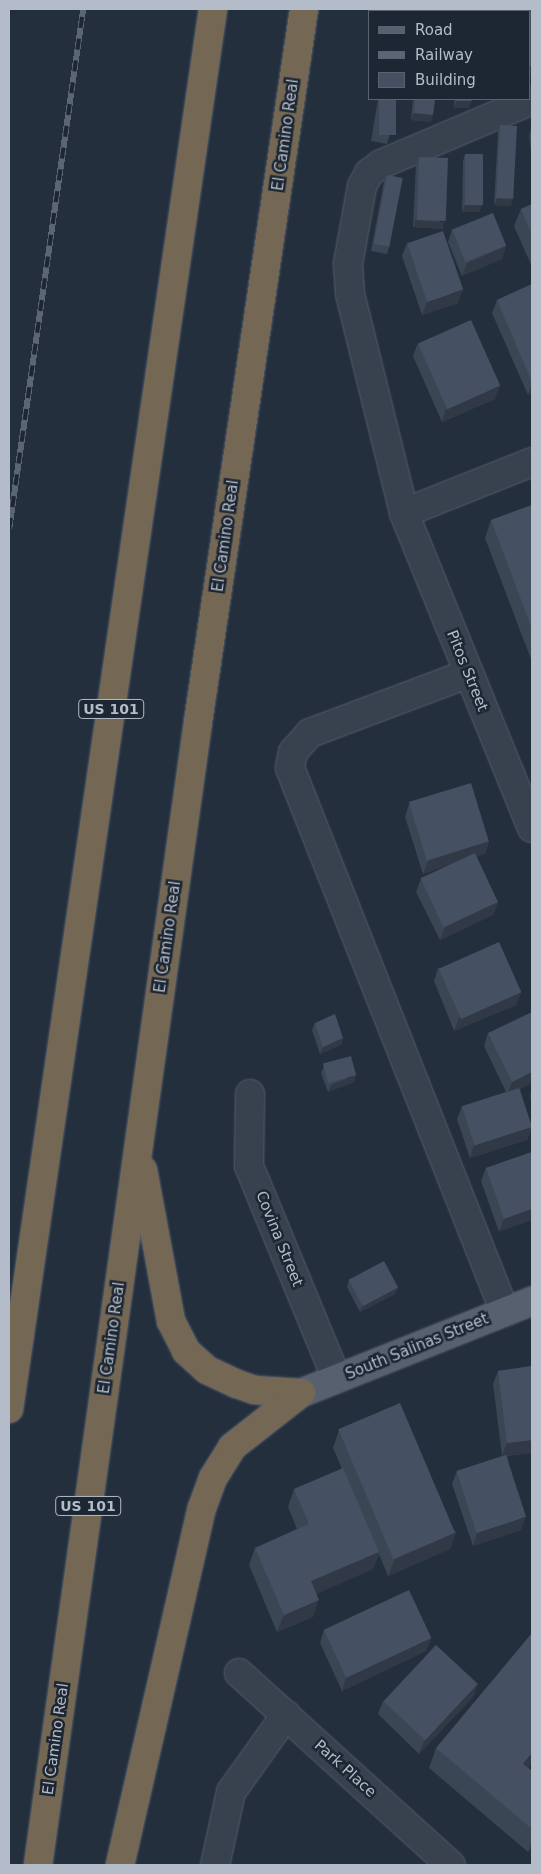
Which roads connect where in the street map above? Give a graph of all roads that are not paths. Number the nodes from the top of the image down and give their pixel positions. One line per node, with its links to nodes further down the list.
1 (213, 9): 14 (highway, US 101)
2 (304, 9): 9 (highway, El Camino Real / US 101)
3 (532, 100): 5 (street, Pitos Street)
4 (532, 462): 5 (street)
5 (404, 513): 6 (street, Pitos Street)
6 (467, 674): 7 (street, Pitos Street); 11 (street)
7 (532, 828)
8 (250, 1094): 12 (street, Covina Street)
9 (139, 1146): 13 (highway); 17 (highway, El Camino Real / US 101)
10 (532, 1301): 11 (main road, South Salinas Street)
11 (505, 1312): 12 (main road, South Salinas Street)
12 (337, 1379): 13 (main road, South Salinas Street)
13 (301, 1394): 18 (highway)
14 (9, 1409)
15 (239, 1673): 16 (street, Park Place)
16 (286, 1714): 19 (street); 20 (street, Park Place)
17 (38, 1865)
18 (120, 1865)
19 (215, 1865)
20 (451, 1865)

